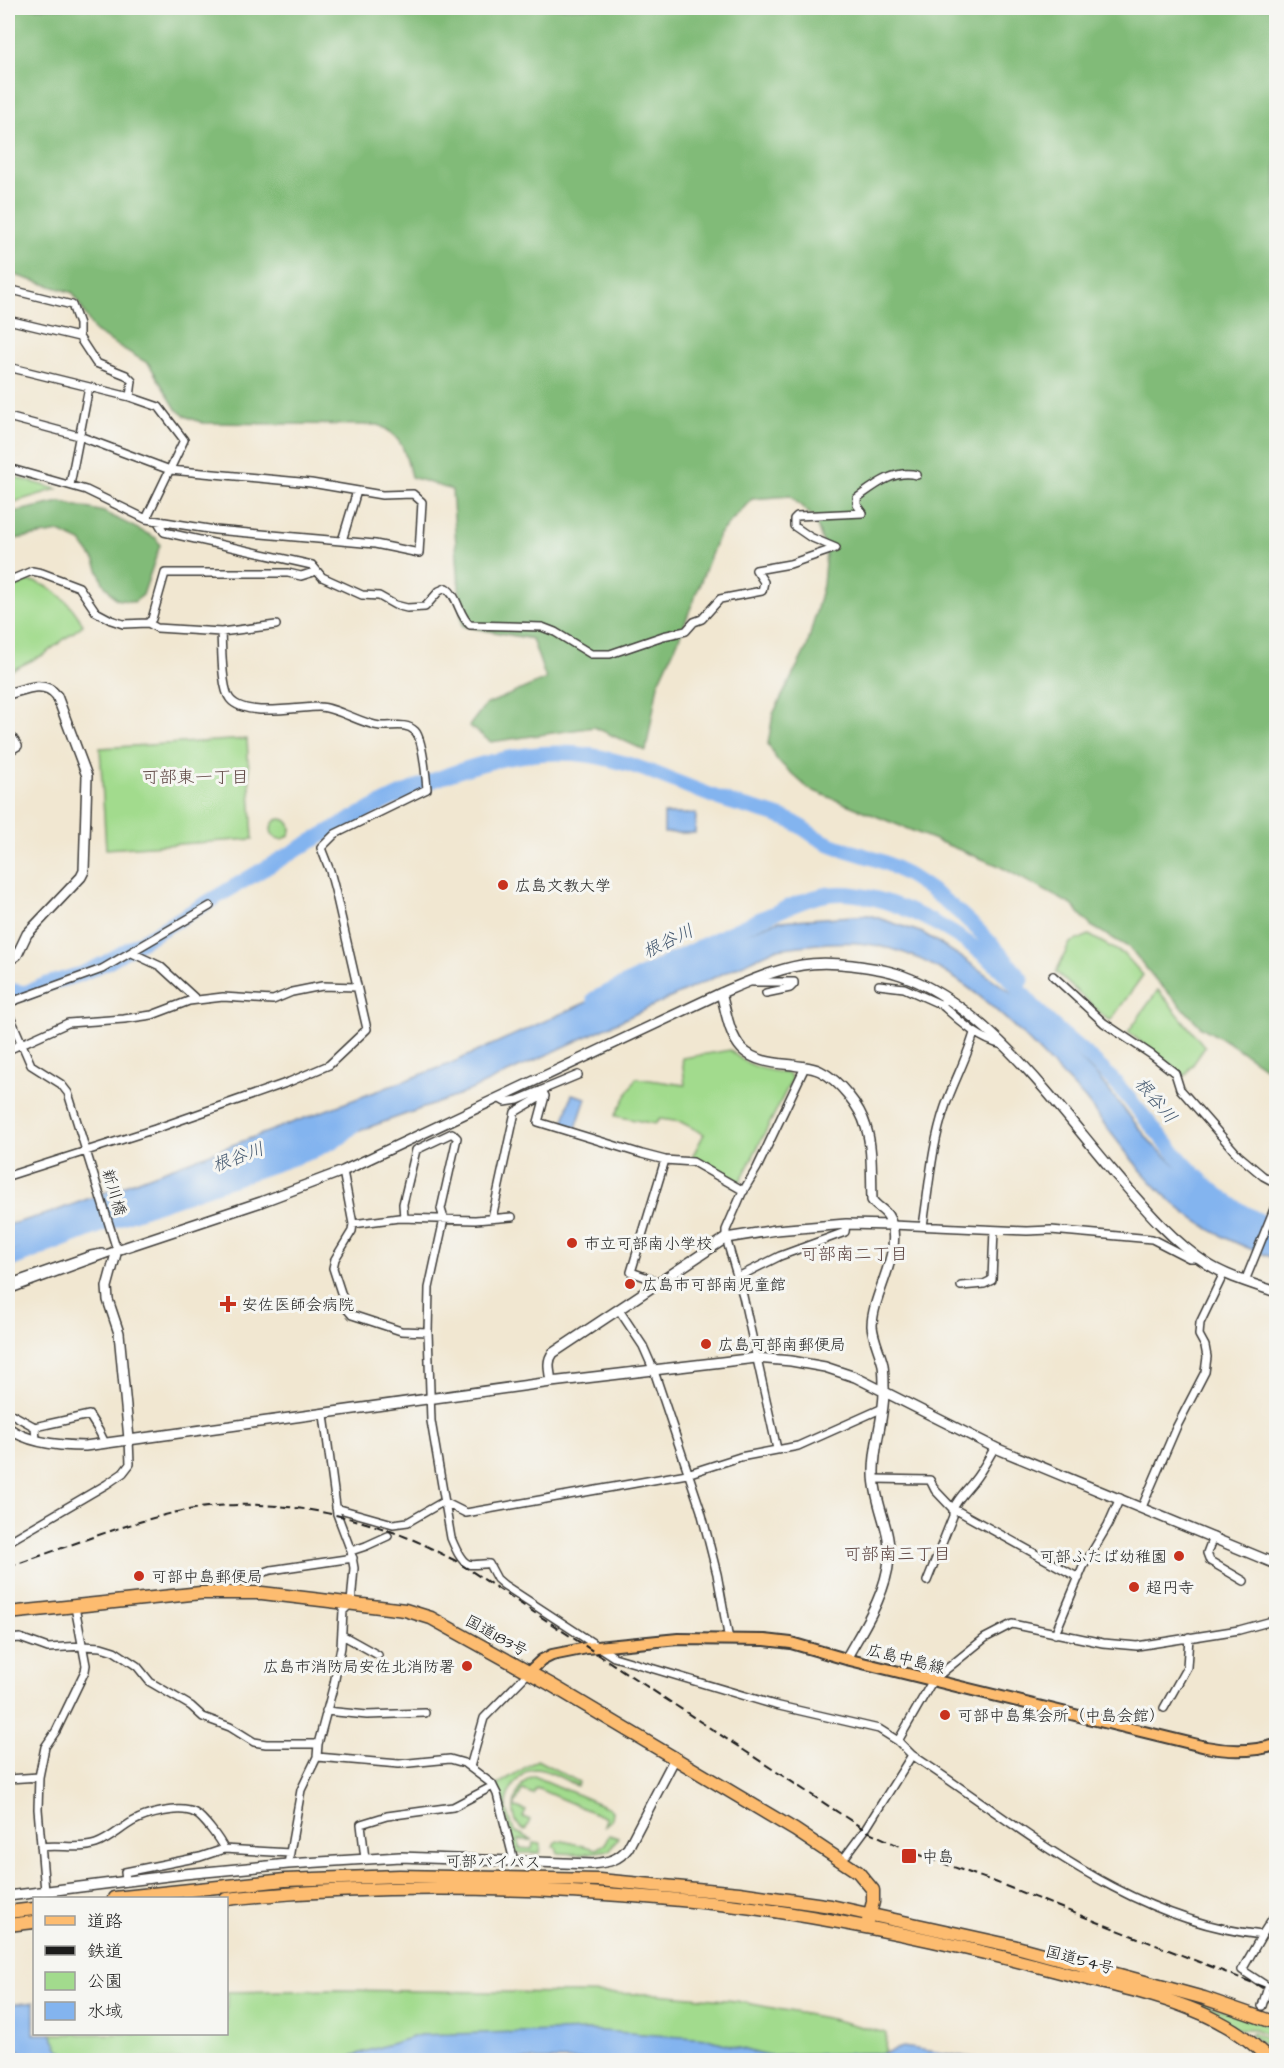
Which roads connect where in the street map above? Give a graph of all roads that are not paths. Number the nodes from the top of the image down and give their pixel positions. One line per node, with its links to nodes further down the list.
1 (8, 289): 3 (street)
2 (8, 320): 3 (street)
3 (79, 337): 6 (street)
4 (8, 367): 5 (street)
5 (89, 387): 6 (street); 8 (street)
6 (130, 397): 10 (street)
7 (8, 417): 8 (street)
8 (79, 436): 10 (street); 12 (street)
9 (8, 468): 12 (street)
10 (170, 470): 13 (street); 14 (street)
11 (917, 475): 17 (street)
12 (70, 485): 14 (street)
13 (357, 490): 16 (street); 16 (street)
14 (146, 519): 15 (street)
15 (158, 522): 16 (street); 17 (street)
16 (342, 541)
17 (317, 571): 19 (street)
18 (8, 581): 19 (street)
19 (148, 623): 21 (street)
20 (276, 625): 21 (street)
21 (221, 632): 31 (street)
22 (8, 694): 27 (street)
23 (8, 731): 24 (street)
24 (8, 752)
25 (210, 906): 26 (street)
26 (132, 953): 34 (street); 36 (street)
27 (8, 961)
28 (1053, 976): 50 (street)
29 (748, 981): 32 (street); 33 (street); 35 (street)
30 (879, 985): 35 (street)
31 (357, 987): 34 (street); 46 (street)
32 (721, 993): 42 (street); 45 (street)
33 (766, 993)
34 (197, 1000): 39 (street)
35 (944, 1002): 38 (street); 40 (street)
36 (8, 1003)
37 (8, 1012): 39 (street, 新川橋)
38 (974, 1033): 40 (street); 60 (street)
39 (21, 1044): 41 (street); 46 (street, 新川橋)
40 (1003, 1045): 64 (street)
41 (8, 1050)
42 (805, 1067): 51 (street); 59 (street)
43 (578, 1075): 44 (street)
44 (542, 1090): 45 (street); 47 (street); 55 (street)
45 (498, 1098): 48 (street)
46 (88, 1152): 49 (street); 63 (street, 新川橋)
47 (665, 1160): 51 (street); 69 (street)
48 (343, 1170): 57 (street); 63 (street)
49 (8, 1176)
50 (1276, 1183)
51 (744, 1191): 62 (street)
52 (1276, 1204): 67 (street)
53 (512, 1217): 55 (street)
54 (404, 1218): 56 (street); 56 (street); 57 (street)
55 (492, 1218): 56 (street)
56 (444, 1219): 74 (street)
57 (353, 1224): 74 (street)
58 (846, 1224): 59 (street); 62 (street); 66 (street)
59 (892, 1225): 60 (street); 78 (street)
60 (923, 1226): 61 (street)
61 (994, 1230): 64 (street); 70 (street)
62 (726, 1239): 66 (street); 69 (street)
63 (117, 1250): 68 (street); 71 (street); 85 (street)
64 (1199, 1258): 65 (street)
65 (1224, 1273): 67 (street); 94 (street)
66 (738, 1277): 75 (street)
67 (1247, 1278): 72 (street)
68 (8, 1284)
69 (656, 1286): 73 (street)
70 (961, 1286)
71 (8, 1290)
72 (1276, 1292)
73 (619, 1310): 76 (street); 77 (street)
74 (428, 1332): 79 (street)
75 (756, 1358): 76 (street); 78 (street); 89 (street)
76 (654, 1371): 77 (street); 90 (street)
77 (551, 1382): 79 (street)
78 (885, 1390): 80 (street); 88 (street)
79 (430, 1398): 82 (street); 93 (street)
80 (883, 1408): 89 (street); 91 (street)
81 (8, 1412): 83 (street)
82 (324, 1415): 85 (street); 95 (street)
83 (35, 1427): 86 (street); 87 (street)
84 (10, 1433): 86 (street)
85 (129, 1439): 87 (street); 99 (street)
86 (36, 1440): 87 (street)
87 (105, 1443)
88 (995, 1447): 92 (street); 96 (street)
89 (777, 1449): 90 (street)
90 (687, 1474): 93 (street); 114 (street)
91 (874, 1479): 96 (street); 118 (street)
92 (1120, 1498): 94 (street); 102 (street)
93 (446, 1503): 95 (street); 116 (street)
94 (1142, 1507): 98 (street)
95 (336, 1508): 100 (street)
96 (954, 1510): 102 (street); 103 (street)
97 (388, 1536): 100 (street)
98 (1213, 1536): 101 (street); 104 (street)
99 (8, 1542)
100 (352, 1555): 105 (street); 106 (street)
101 (1276, 1564)
102 (1079, 1578): 110 (street)
103 (927, 1581)
104 (1244, 1581)
105 (223, 1593): 106 (highway, 国道183号); 107 (highway, 国道183号)
106 (351, 1603): 111 (street); 119 (highway, 国道183号)
107 (75, 1606): 108 (highway, 国道183号); 115 (street)
108 (8, 1613)
109 (1276, 1620): 112 (street)
110 (1055, 1634): 112 (street); 120 (street)
111 (342, 1635): 117 (street); 122 (street)
112 (1189, 1637): 121 (street)
113 (8, 1638): 115 (street)
114 (729, 1640): 116 (main road, 広島中島線); 118 (main road, 広島中島線)
115 (83, 1646): 125 (street); 131 (street)
116 (599, 1647): 119 (main road, 広島中島線); 124 (street)
117 (378, 1655)
118 (846, 1659): 120 (main road, 広島中島線)
119 (529, 1672): 129 (highway, 国道183号); 130 (street)
120 (933, 1680): 124 (street); 126 (main road, 広島中島線)
121 (1164, 1708)
122 (326, 1711): 123 (street); 125 (street)
123 (424, 1713)
124 (898, 1741): 127 (street)
125 (318, 1744): 128 (street)
126 (1276, 1745)
127 (912, 1755): 139 (street); 153 (street)
128 (317, 1758): 130 (street); 136 (street)
129 (675, 1758): 138 (street); 139 (highway, 国道183号)
130 (470, 1767): 133 (street)
131 (39, 1777): 132 (street); 134 (street)
132 (8, 1779)
133 (493, 1786): 137 (street); 138 (street)
134 (41, 1847): 135 (street); 142 (street)
135 (224, 1849): 136 (street); 141 (street)
136 (290, 1853): 140 (street)
137 (365, 1859): 138 (street); 140 (street)
138 (514, 1861)
139 (842, 1861): 149 (highway, 国道183号)
140 (288, 1864): 141 (street)
141 (158, 1872): 142 (street)
142 (45, 1891): 143 (street)
143 (8, 1896)
144 (130, 1897): 149 (highway, 可部バイパス)
145 (228, 1899): 152 (highway, 可部バイパス)
146 (33, 1909): 147 (highway)
147 (8, 1912)
148 (1276, 1913): 153 (street)
149 (870, 1914): 152 (highway, 国道183号); 155 (highway, 国道54号)
150 (33, 1922): 151 (highway)
151 (8, 1925)
152 (866, 1928): 156 (highway, 国道54号)
153 (1262, 1935): 154 (street)
154 (1262, 2006)
155 (1276, 2023)
156 (1265, 2056)

